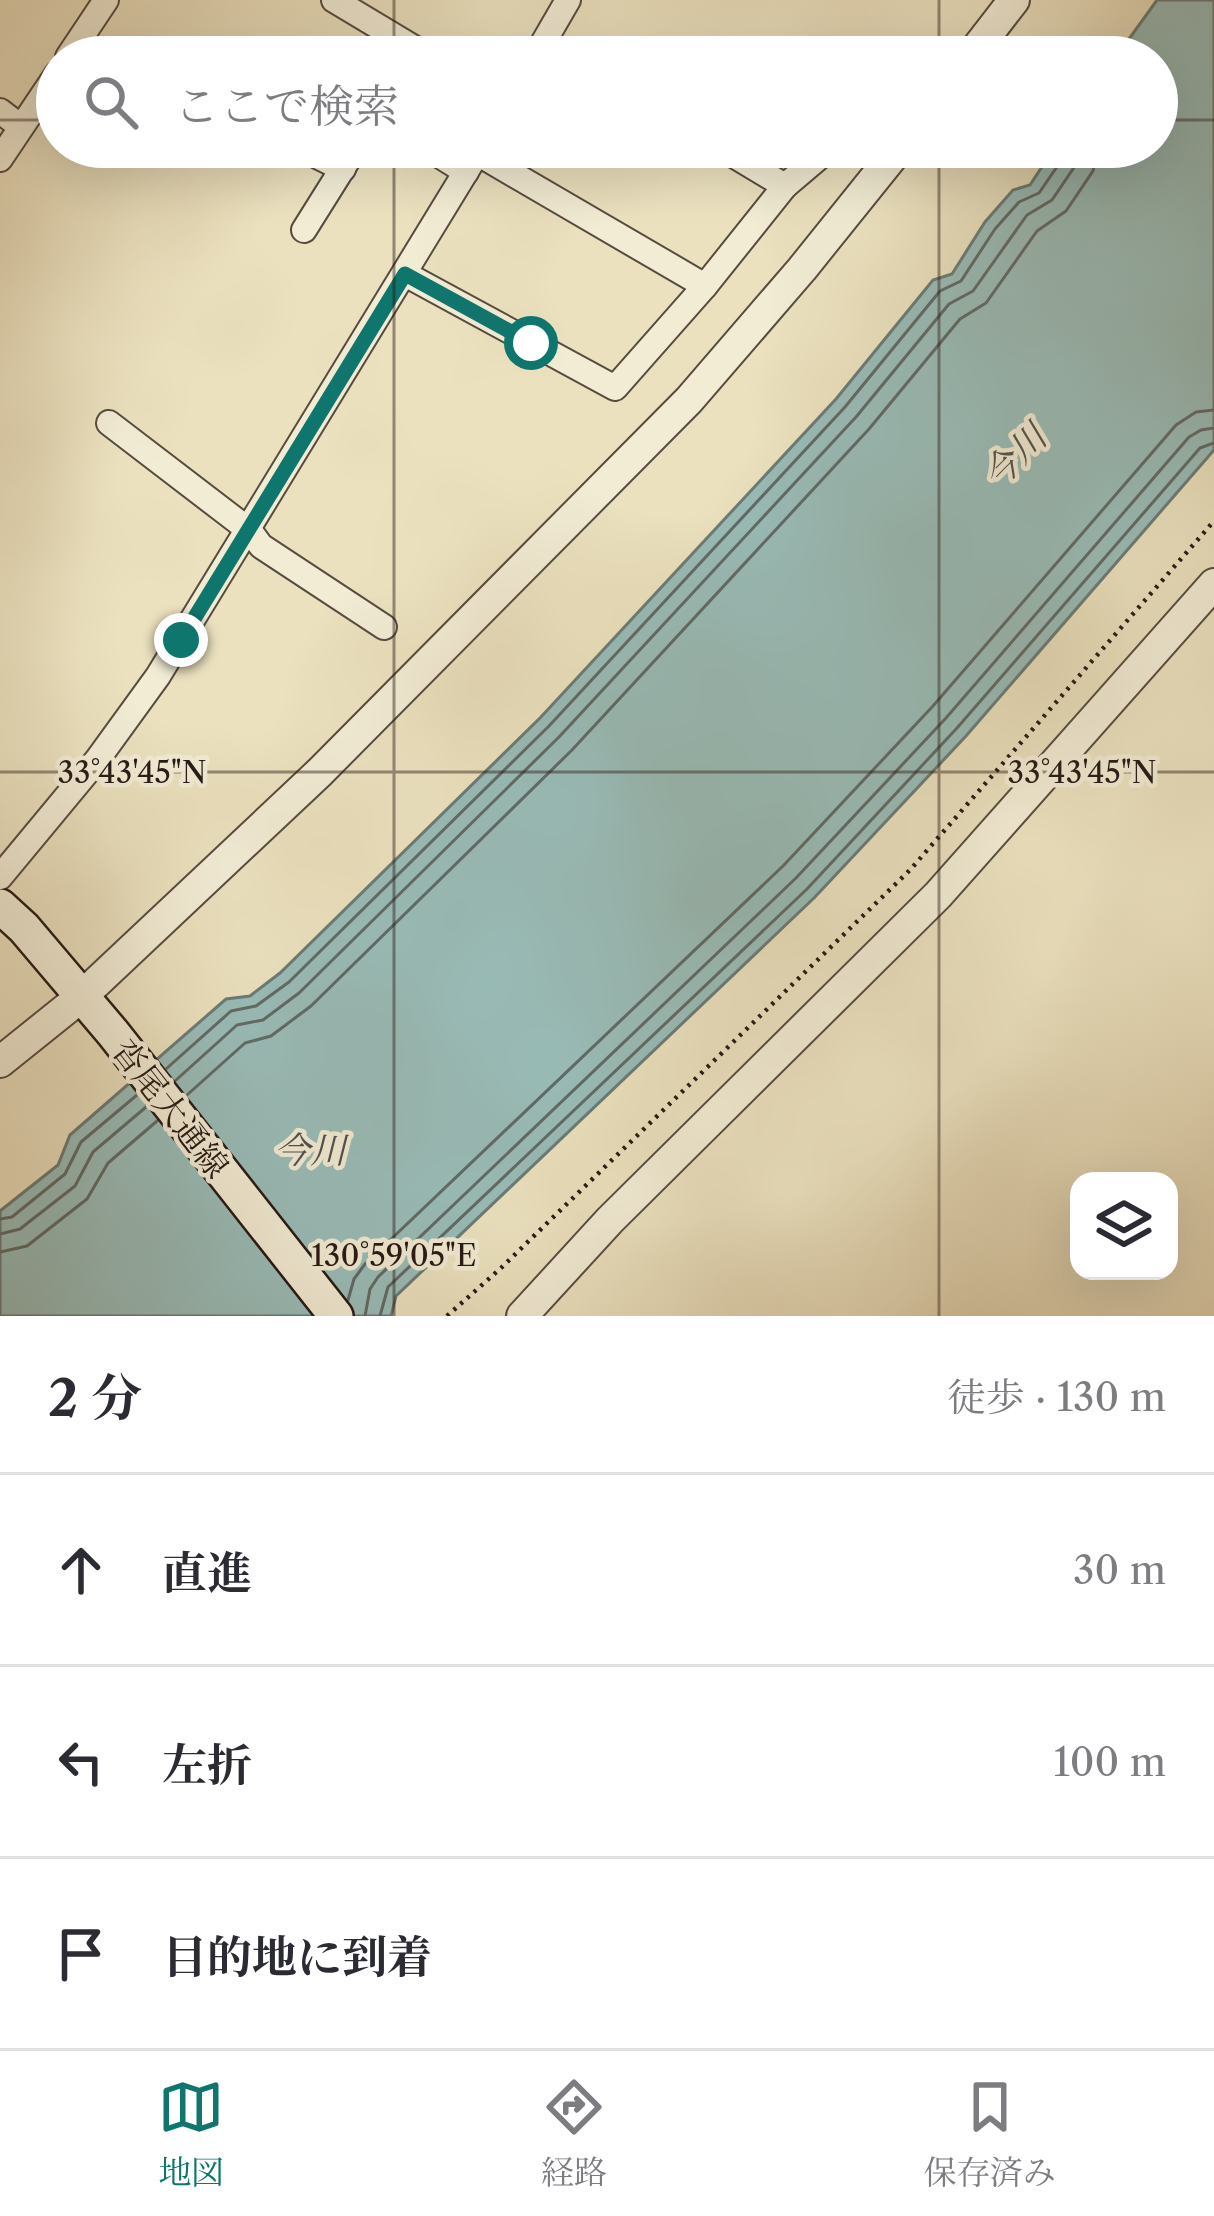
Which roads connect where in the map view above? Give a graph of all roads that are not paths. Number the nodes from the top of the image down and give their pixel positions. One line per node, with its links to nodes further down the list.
1 (106, 0): 5 (street)
2 (334, 0): 6 (street)
3 (568, 0): 7 (street)
4 (1014, 0): 8 (street)
5 (82, 36)
6 (394, 36)
7 (547, 36)
8 (986, 36)
9 (36, 106): 11 (street)
10 (0, 111): 11 (street)
11 (22, 127): 12 (street)
12 (0, 159)
13 (344, 168): 20 (street)
14 (468, 168): 21 (street)
15 (494, 168): 22 (street)
16 (755, 168): 19 (street)
17 (806, 168): 19 (street)
18 (883, 168): 29 (street)
19 (785, 186): 22 (street)
20 (304, 230)
21 (405, 274): 22 (street); 24 (street)
22 (705, 286)
23 (109, 423): 24 (street)
24 (250, 531): 26 (street); 27 (street)
25 (1214, 584): 32 (street)
26 (384, 627)
27 (0, 877)
28 (0, 906): 29 (main road, 沓尾大通線)
29 (81, 997): 30 (street); 31 (main road, 沓尾大通線)
30 (0, 1062)
31 (336, 1316)
32 (522, 1316)

